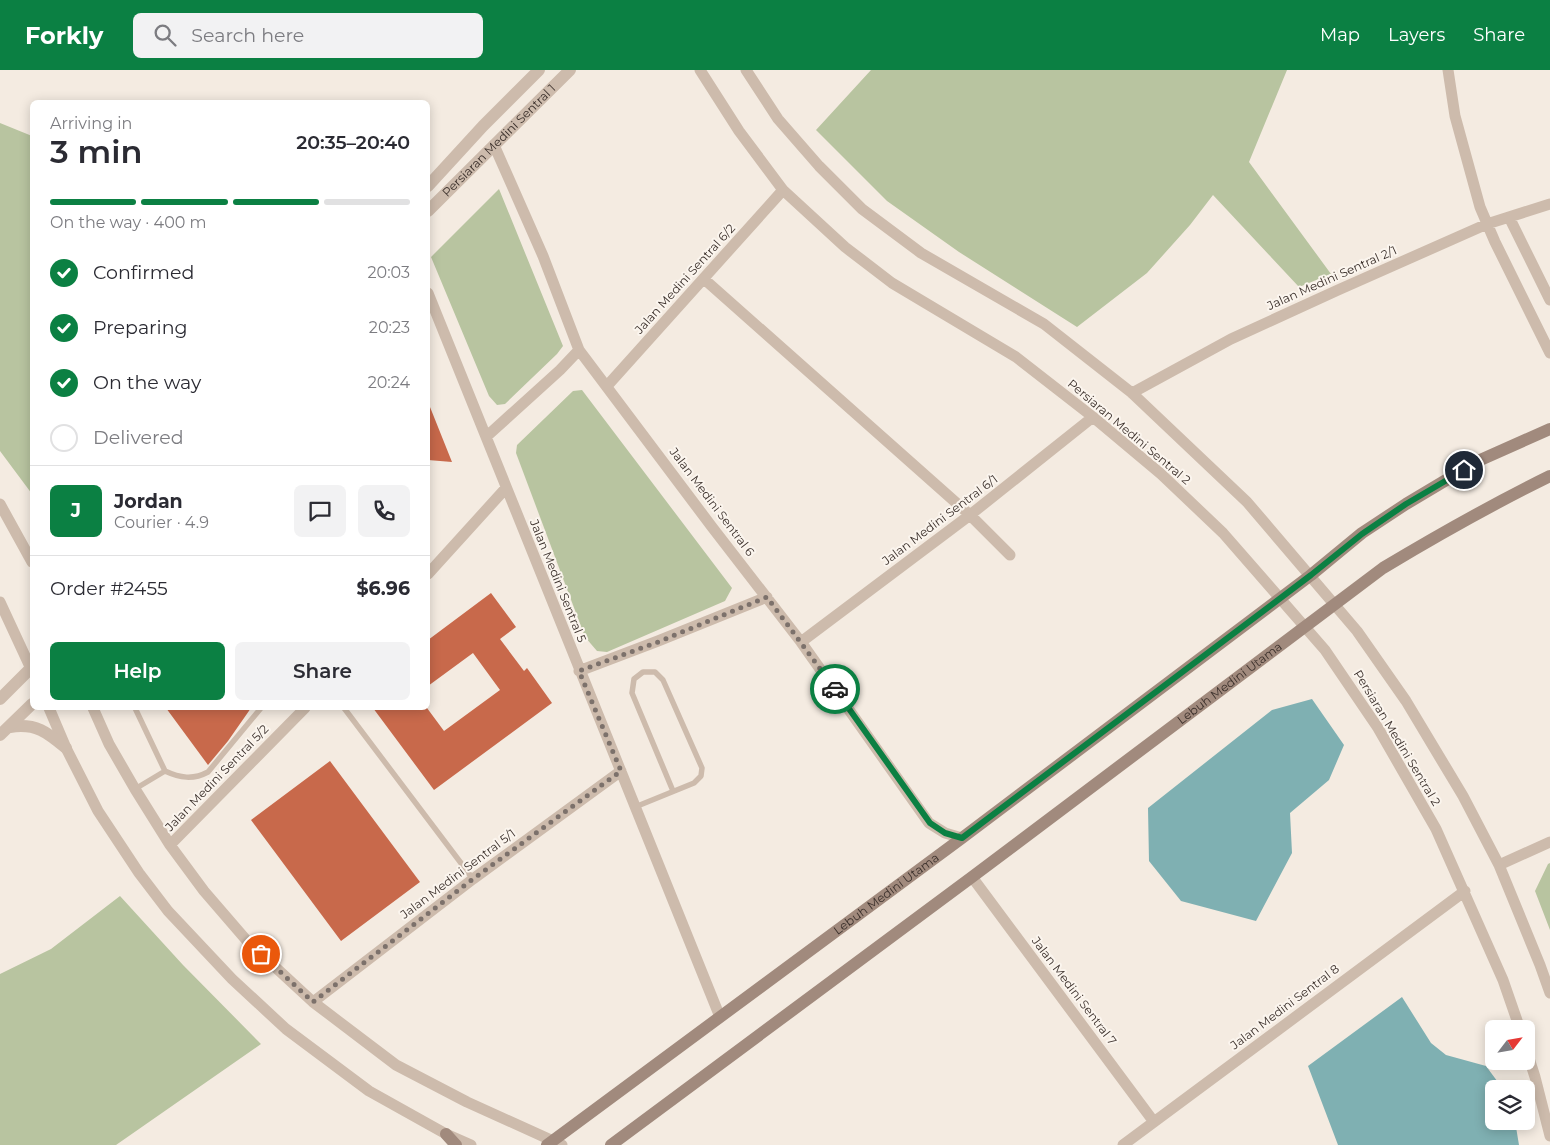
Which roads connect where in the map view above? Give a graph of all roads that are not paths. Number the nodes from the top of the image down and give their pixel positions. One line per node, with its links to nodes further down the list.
1 (539, 70): 7 (street, Persiaran Medini Sentral 1)
2 (570, 70): 6 (street, Persiaran Medini Sentral 1)
3 (700, 70): 8 (street, Persiaran Medini Sentral 2)
4 (746, 70): 19 (street, Persiaran Medini Sentral 2)
5 (1448, 70): 12 (street)
6 (494, 146): 10 (street, Persiaran Medini Sentral 1); 16 (street, Jalan Medini Sentral 6)
7 (430, 184)
8 (783, 190): 13 (street, Jalan Medini Sentral 6/2); 20 (street, Persiaran Medini Sentral 2)
9 (1550, 204): 11 (street, Jalan Medini Sentral 2/1)
10 (430, 209)
11 (1509, 217): 12 (street, Jalan Medini Sentral 2/1); 15 (street)
12 (1487, 224): 17 (street); 19 (street, Jalan Medini Sentral 2/1)
13 (704, 279): 18 (street, Jalan Medini Sentral 6/2); 26 (street)
14 (430, 298): 22 (street, Jalan Medini Sentral 5)
15 (1550, 300)
16 (579, 350): 18 (street, Jalan Medini Sentral 6); 22 (street)
17 (1550, 353)
18 (607, 386): 31 (street, Jalan Medini Sentral 6)
19 (1132, 393): 30 (street, Persiaran Medini Sentral 2)
20 (1093, 417): 26 (street, Jalan Medini Sentral 6/1); 32 (street, Persiaran Medini Sentral 2)
21 (1550, 429): 30 (main road, Lebuh Medini Utama)
22 (486, 437): 24 (street, Jalan Medini Sentral 5)
23 (1550, 476): 34 (main road, Lebuh Medini Utama)
24 (506, 488): 29 (street); 39 (street, Jalan Medini Sentral 5)
25 (0, 504): 28 (street)
26 (970, 515): 27 (street); 36 (street, Jalan Medini Sentral 6/1)
27 (1010, 555)
28 (30, 558)
29 (430, 572)
30 (1311, 575): 32 (main road, Lebuh Medini Utama); 34 (street, Persiaran Medini Sentral 2)
31 (767, 597): 36 (street, Jalan Medini Sentral 6); 39 (street)
32 (1280, 598): 35 (street, Persiaran Medini Sentral 2); 55 (main road, Lebuh Medini Utama)
33 (0, 602): 37 (street)
34 (1335, 606): 35 (main road, Lebuh Medini Utama); 58 (street, Persiaran Medini Sentral 2)
35 (1305, 628): 59 (main road, Lebuh Medini Utama); 61 (street, Persiaran Medini Sentral 2)
36 (801, 642): 55 (street, Jalan Medini Sentral 6)
37 (30, 665)
38 (30, 671): 40 (street)
39 (579, 671): 51 (street, Jalan Medini Sentral 5)
40 (0, 699)
41 (30, 706): 48 (street)
42 (50, 710): 49 (street)
43 (94, 710): 52 (street)
44 (136, 710): 50 (lane)
45 (258, 710): 50 (lane)
46 (303, 710): 57 (street, Jalan Medini Sentral 5/2)
47 (346, 710): 60 (lane)
48 (5, 731): 49 (street)
49 (66, 748): 68 (street)
50 (164, 771): 52 (lane)
51 (621, 771): 54 (street, Jalan Medini Sentral 5); 60 (street, Jalan Medini Sentral 5/1)
52 (135, 789): 57 (street)
53 (673, 791): 53 (lane); 54 (lane)
54 (635, 807): 64 (street, Jalan Medini Sentral 5)
55 (962, 838): 64 (main road, Lebuh Medini Utama)
56 (1550, 842): 58 (street)
57 (170, 846): 63 (street)
58 (1499, 865): 62 (street, Persiaran Medini Sentral 2)
59 (972, 877): 67 (street, Jalan Medini Sentral 7); 73 (main road, Lebuh Medini Utama)
60 (473, 879): 63 (street, Jalan Medini Sentral 5/1)
61 (1465, 891): 65 (street, Persiaran Medini Sentral 2); 67 (street, Jalan Medini Sentral 8)
62 (1550, 993)
63 (313, 1002): 70 (street)
64 (720, 1017): 70 (main road, Lebuh Medini Utama)
65 (1517, 1020)
66 (1533, 1070): 69 (street)
67 (1154, 1122): 74 (street, Jalan Medini Sentral 8)
68 (446, 1134): 71 (main road); 72 (street)
69 (1550, 1136)
70 (554, 1143)
71 (456, 1145)
72 (471, 1145)
73 (611, 1145)
74 (1123, 1145)

